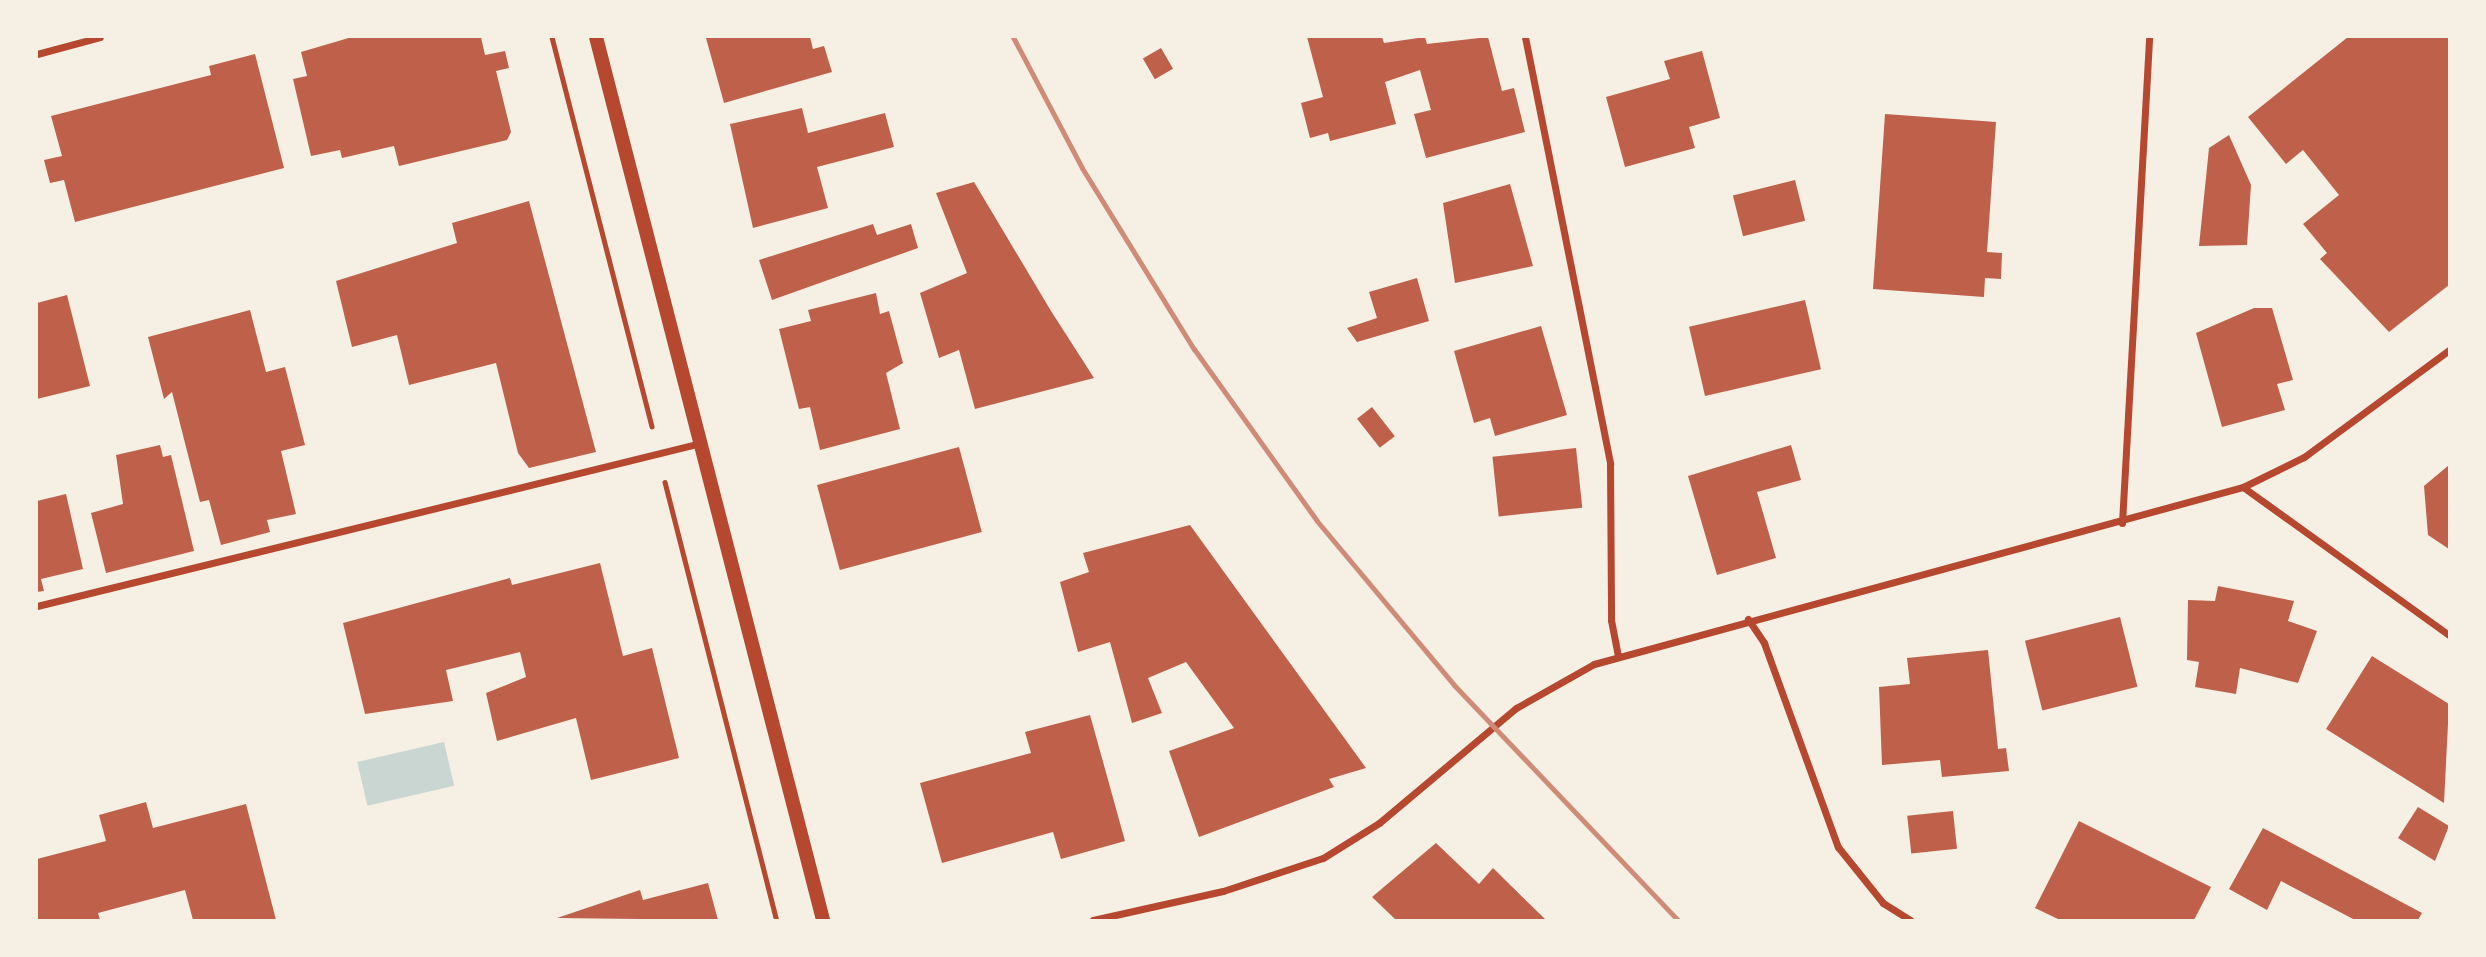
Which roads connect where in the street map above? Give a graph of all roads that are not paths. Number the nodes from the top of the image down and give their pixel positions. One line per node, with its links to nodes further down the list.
1 (100, 37): 5 (street)
2 (596, 37): 7 (main road)
3 (1525, 37): 13 (street)
4 (2149, 37): 9 (street)
5 (37, 54)
6 (2449, 349): 8 (street)
7 (701, 443): 10 (street); 14 (main road)
8 (2243, 487): 9 (street); 12 (street)
9 (2122, 523): 11 (street)
10 (37, 606)
11 (1748, 619): 13 (street); 16 (street)
12 (2449, 635)
13 (1618, 655): 15 (street)
14 (822, 920)
15 (1093, 920)
16 (1910, 920)

